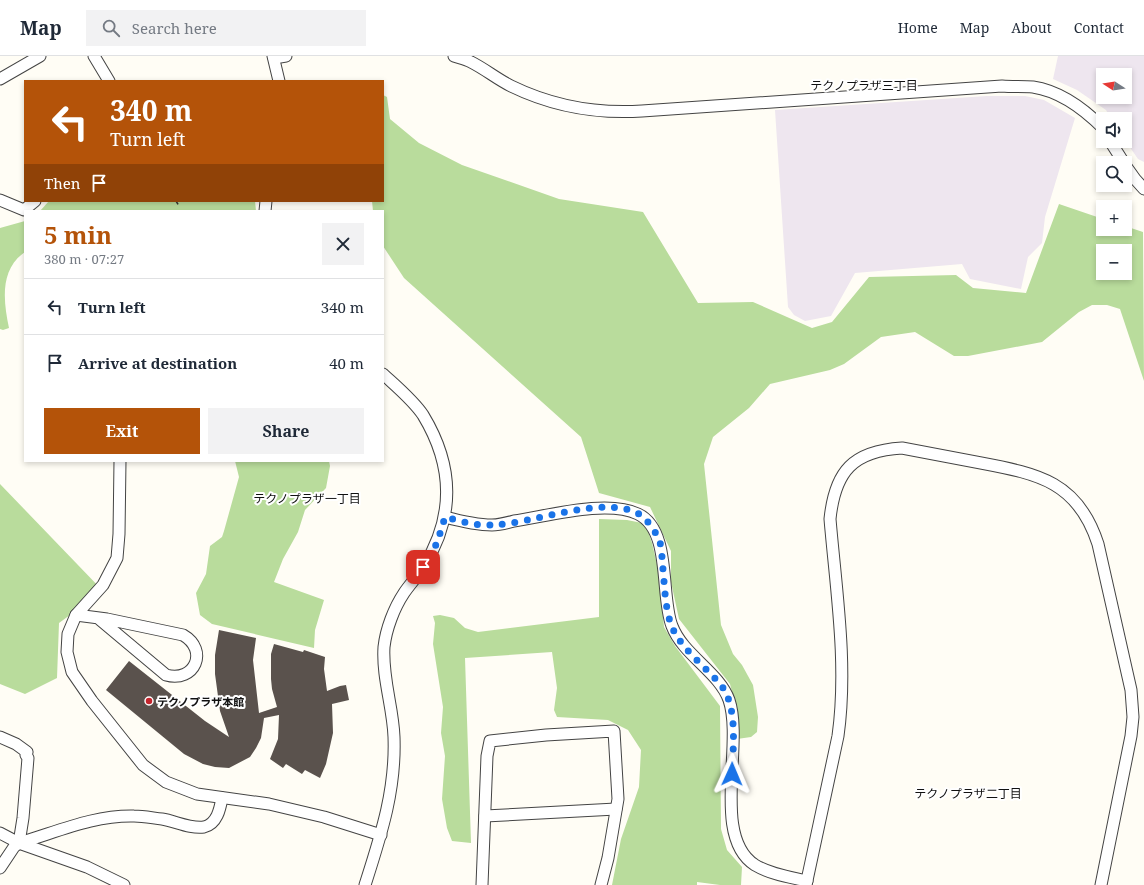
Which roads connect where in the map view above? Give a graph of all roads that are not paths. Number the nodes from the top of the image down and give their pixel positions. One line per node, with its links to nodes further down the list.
1 (40, 56): 6 (street)
2 (94, 56): 7 (street)
3 (286, 56): 5 (street)
4 (454, 56): 9 (street)
5 (273, 57): 8 (street)
6 (0, 79)
7 (108, 80)
8 (279, 80)
9 (1096, 122)
10 (1132, 175): 11 (street)
11 (1144, 189)
12 (0, 200): 15 (street)
13 (34, 202): 14 (street)
14 (24, 210)
15 (24, 210)
16 (384, 375): 18 (street)
17 (120, 462): 19 (street)
18 (445, 517): 26 (street); 29 (street)
19 (76, 616): 20 (street); 22 (street)
20 (98, 618): 20 (street)
21 (0, 737): 27 (street)
22 (222, 798): 26 (street); 27 (street)
23 (616, 809): 24 (street); 24 (street); 33 (street)
24 (485, 816): 32 (street)
25 (0, 834): 27 (street)
26 (381, 835): 31 (street)
27 (19, 843): 28 (street); 30 (street)
28 (0, 868)
29 (807, 883): 34 (street)
30 (124, 885)
31 (365, 885)
32 (482, 885)
33 (601, 885)
34 (1102, 885)

